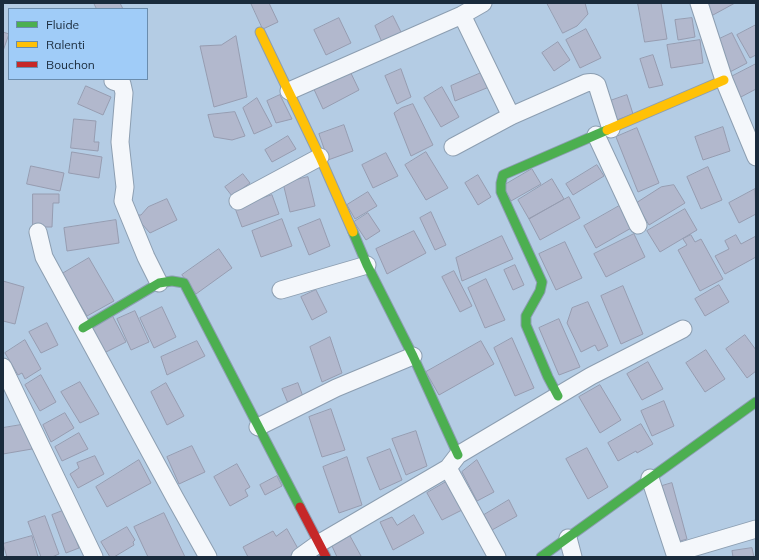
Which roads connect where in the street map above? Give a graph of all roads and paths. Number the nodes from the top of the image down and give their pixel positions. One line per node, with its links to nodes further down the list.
1 (483, 3): 3 (street)
2 (699, 3): 5 (street)
3 (462, 15): 7 (street); 8 (street)
4 (260, 32): 7 (street)
5 (724, 80): 9 (street); 12 (street)
6 (113, 81): 17 (street)
7 (289, 91): 11 (street)
8 (511, 116): 9 (street); 10 (street)
9 (604, 132): 14 (street); 23 (street)
10 (453, 147)
11 (320, 157): 13 (street); 16 (street)
12 (756, 157)
13 (238, 200)
14 (638, 225)
15 (38, 232): 19 (street)
16 (367, 265): 18 (street); 21 (street)
17 (159, 283): 19 (street); 25 (street)
18 (281, 290)
19 (83, 328): 33 (street)
20 (684, 329): 23 (street)
21 (413, 356): 25 (street); 26 (street)
22 (3, 367): 32 (street)
23 (558, 396): 26 (street)
24 (756, 402): 27 (street)
25 (258, 427): 30 (street)
26 (453, 462): 30 (street); 35 (street)
27 (650, 478): 29 (street); 31 (street)
28 (756, 530): 31 (street)
29 (568, 538): 36 (street); 37 (street)
30 (322, 551): 34 (street)
31 (675, 555)
32 (94, 557)
33 (208, 557)
34 (300, 557)
35 (497, 557)
36 (541, 557)
37 (573, 557)

